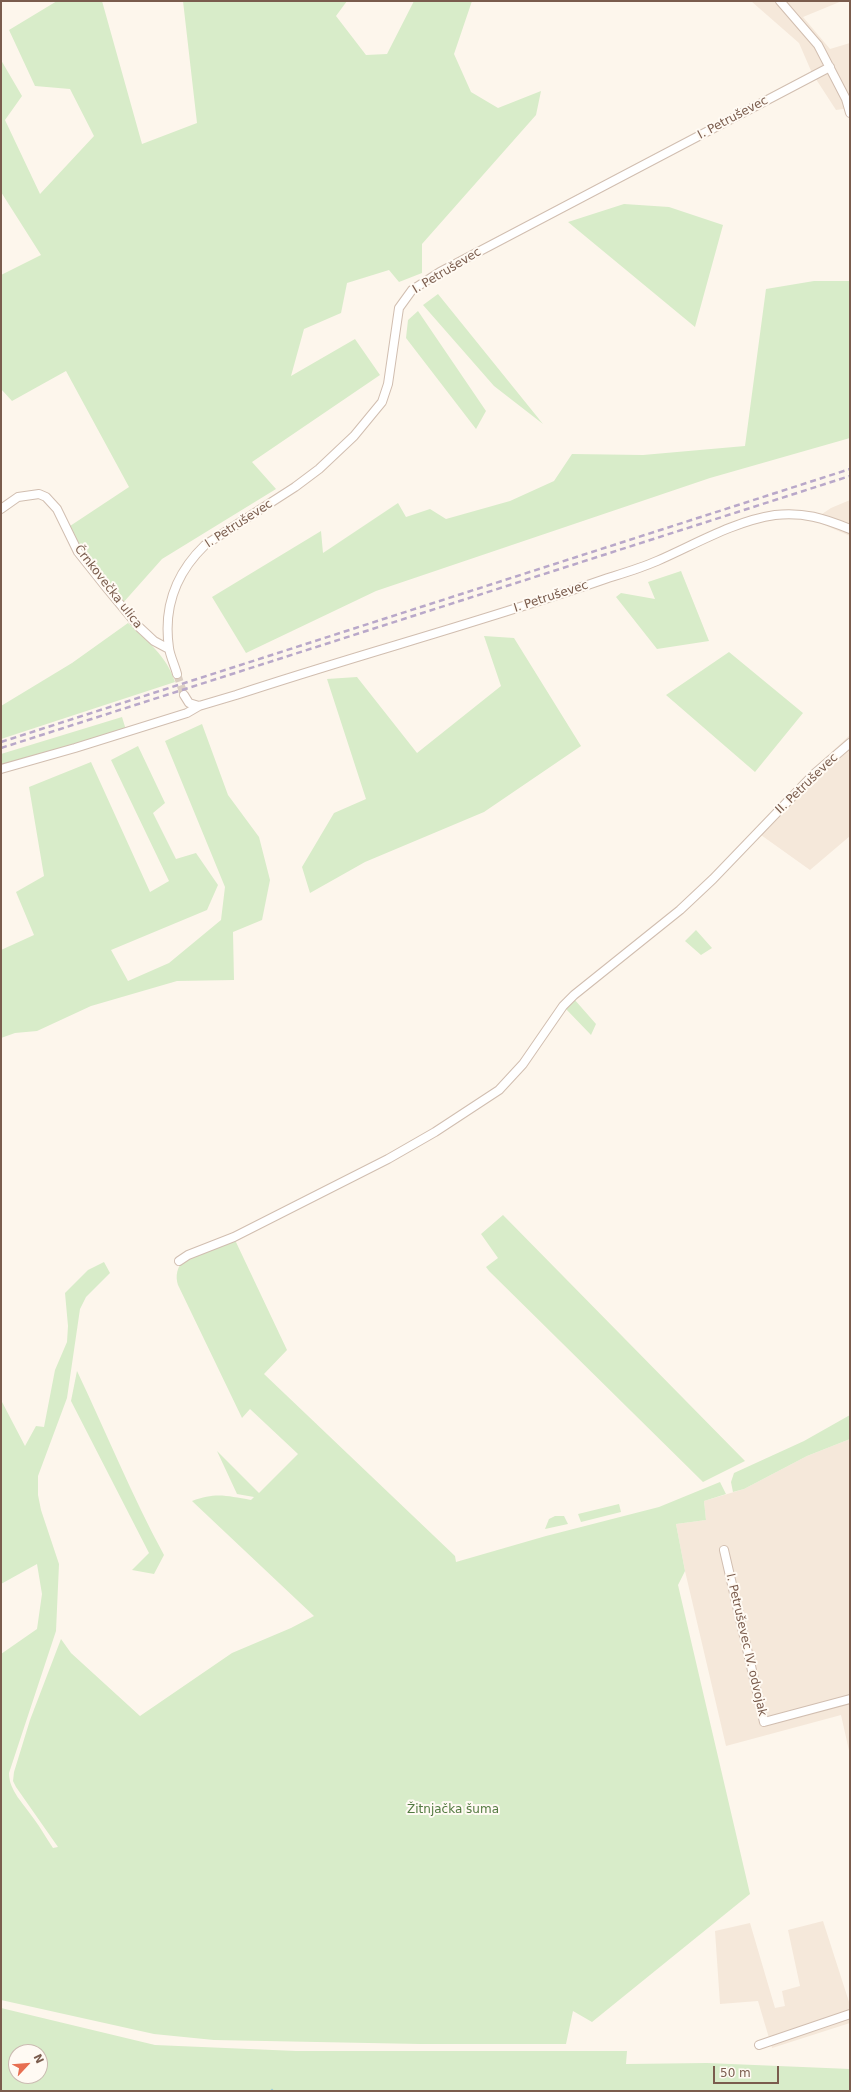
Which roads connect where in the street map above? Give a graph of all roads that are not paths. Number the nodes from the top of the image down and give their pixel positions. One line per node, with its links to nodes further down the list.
1 (780, 1): 2 (street)
2 (830, 67): 3 (street); 6 (street, I. Petruševec)
3 (850, 113)
4 (1, 509): 6 (street, Črnkovečka ulica)
5 (850, 528): 9 (street, I. Petruševec)
6 (169, 648): 7 (street, I. Petruševec)
7 (177, 674)
8 (184, 695): 9 (street)
9 (199, 706): 11 (street, I. Petruševec)
10 (850, 743): 12 (street, II. Petruševec)
11 (1, 769)
12 (179, 1261)
13 (724, 1550): 14 (street, I. Petruševec IV. odvojak)
14 (850, 1699)
15 (850, 2014): 16 (street)
16 (759, 2045)

